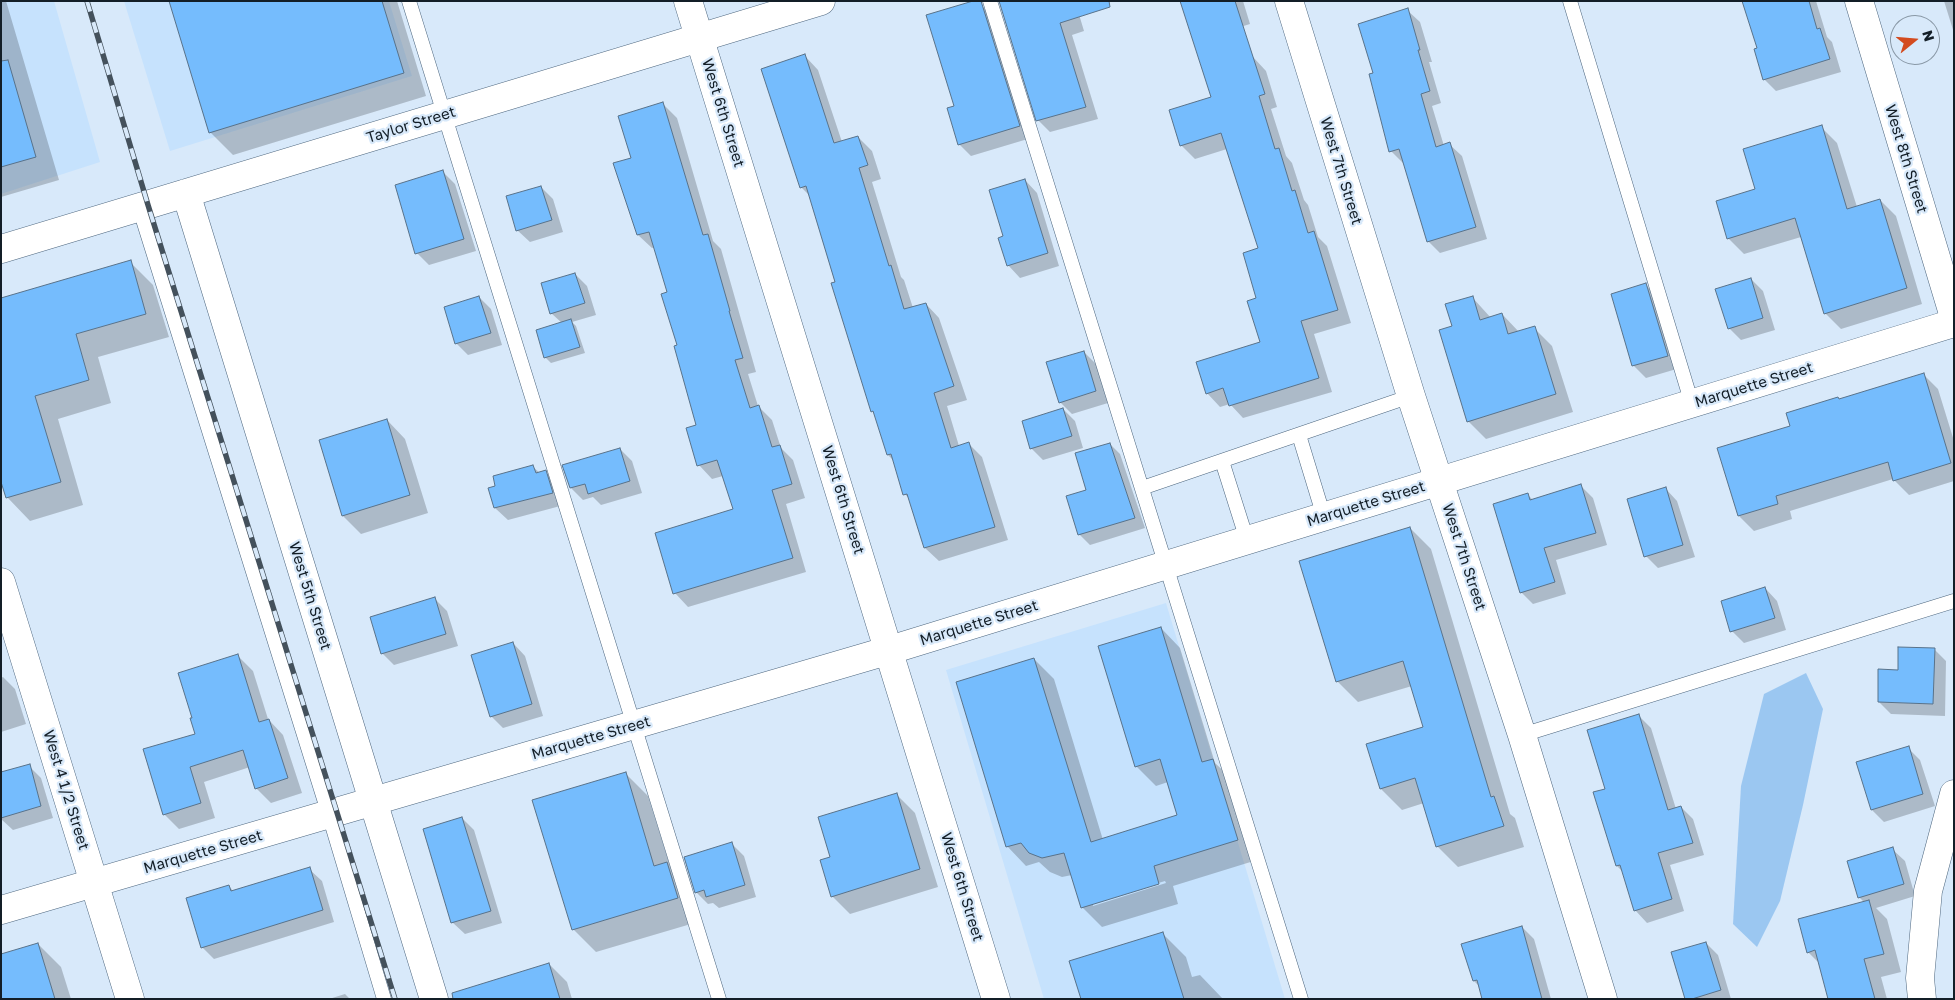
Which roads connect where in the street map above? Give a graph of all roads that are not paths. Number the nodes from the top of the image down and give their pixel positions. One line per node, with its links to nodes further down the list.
1 (409, 1): 9 (lane)
2 (688, 1): 8 (street, West 6th Street)
3 (821, 1): 8 (street, Taylor Street)
4 (990, 1): 20 (lane)
5 (1289, 1): 15 (street, West 7th Street)
6 (1570, 1): 16 (lane)
7 (1859, 1): 13 (street, West 8th Street)
8 (700, 38): 9 (street, Taylor Street); 26 (street, West 6th Street)
9 (444, 115): 10 (street, Taylor Street); 27 (lane)
10 (186, 193): 11 (street, Taylor Street); 30 (street, West 5th Street)
11 (139, 207): 12 (street, Taylor Street); 31 (lane)
12 (1, 249)
13 (1954, 317)
14 (1954, 323): 16 (street, Marquette Street)
15 (1411, 396): 17 (lane); 19 (street, West 7th Street)
16 (1692, 404): 19 (street, Marquette Street)
17 (1299, 435): 18 (lane); 21 (lane)
18 (1222, 461): 20 (lane); 22 (lane)
19 (1439, 482): 21 (street, Marquette Street); 28 (street, West 7th Street)
20 (1142, 488): 23 (lane)
21 (1324, 517): 22 (street, Marquette Street)
22 (1248, 540): 23 (street, Marquette Street)
23 (1166, 565): 26 (street, Marquette Street); 39 (lane)
24 (1, 582): 32 (street, West 4 1/2 Street)
25 (1954, 601): 28 (lane)
26 (890, 650): 27 (street, Marquette Street); 38 (street, West 6th Street)
27 (634, 725): 30 (street, Marquette Street); 37 (lane)
28 (1522, 735): 40 (street, West 7th Street)
29 (1954, 794): 41 (street)
30 (374, 802): 31 (street, Marquette Street); 36 (street, West 5th Street)
31 (329, 815): 32 (street, Marquette Street); 35 (lane)
32 (94, 884): 33 (street, Marquette Street); 34 (street, West 4 1/2 Street)
33 (1, 910)
34 (130, 999)
35 (384, 999)
36 (434, 999)
37 (719, 999)
38 (996, 999)
39 (1301, 999)
40 (1603, 999)
41 (1922, 999)

